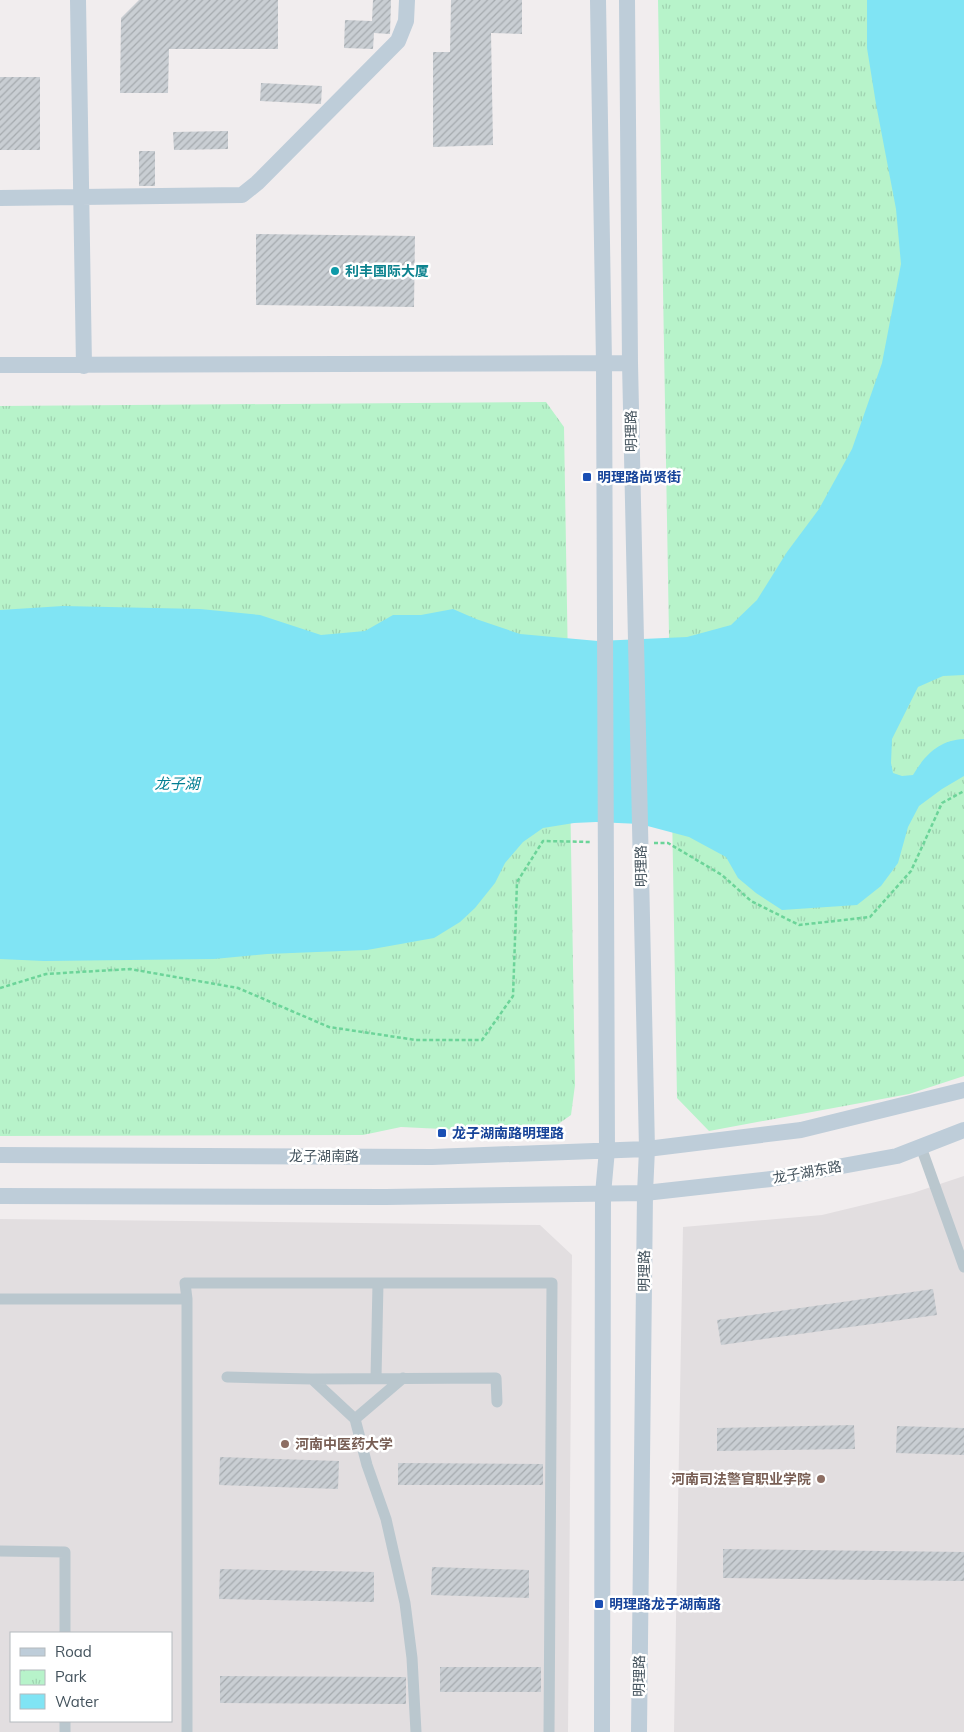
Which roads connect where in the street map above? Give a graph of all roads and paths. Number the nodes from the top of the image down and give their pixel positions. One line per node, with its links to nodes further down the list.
1 (78, 0): 5 (main road)
2 (407, 0): 5 (main road)
3 (598, 0): 7 (main road, 明理路)
4 (627, 0): 8 (main road, 明理路)
5 (81, 197): 6 (main road); 10 (main road)
6 (0, 198)
7 (604, 362): 8 (main road); 10 (main road); 19 (main road, 明理路)
8 (630, 362): 13 (main road, 明理路)
9 (0, 365): 10 (main road)
10 (84, 366)
11 (964, 791): 13 (path)
12 (592, 842): 14 (path)
13 (645, 846): 18 (main road, 明理路)
14 (0, 988)
15 (964, 1090): 18 (main road)
16 (964, 1130): 17 (main road, 龙子湖东路)
17 (922, 1147): 21 (main road, 龙子湖东路); 24 (street)
18 (647, 1149): 19 (main road, 龙子湖南路); 21 (main road, 明理路)
19 (607, 1150): 20 (main road, 龙子湖南路); 22 (main road, 明理路)
20 (0, 1155)
21 (644, 1193): 22 (main road); 40 (main road, 明理路)
22 (604, 1194): 23 (main road); 39 (main road, 明理路)
23 (0, 1196)
24 (964, 1267)
25 (378, 1283): 27 (street); 29 (street); 38 (street)
26 (0, 1299): 27 (street)
27 (186, 1299): 36 (street)
28 (226, 1376): 31 (street)
29 (376, 1378): 30 (street); 31 (street)
30 (403, 1378): 32 (street); 33 (street)
31 (312, 1379): 33 (street)
32 (497, 1402)
33 (355, 1419): 37 (street)
34 (0, 1551): 35 (street)
35 (65, 1632)
36 (187, 1732)
37 (416, 1732)
38 (549, 1732)
39 (602, 1732)
40 (639, 1732)

